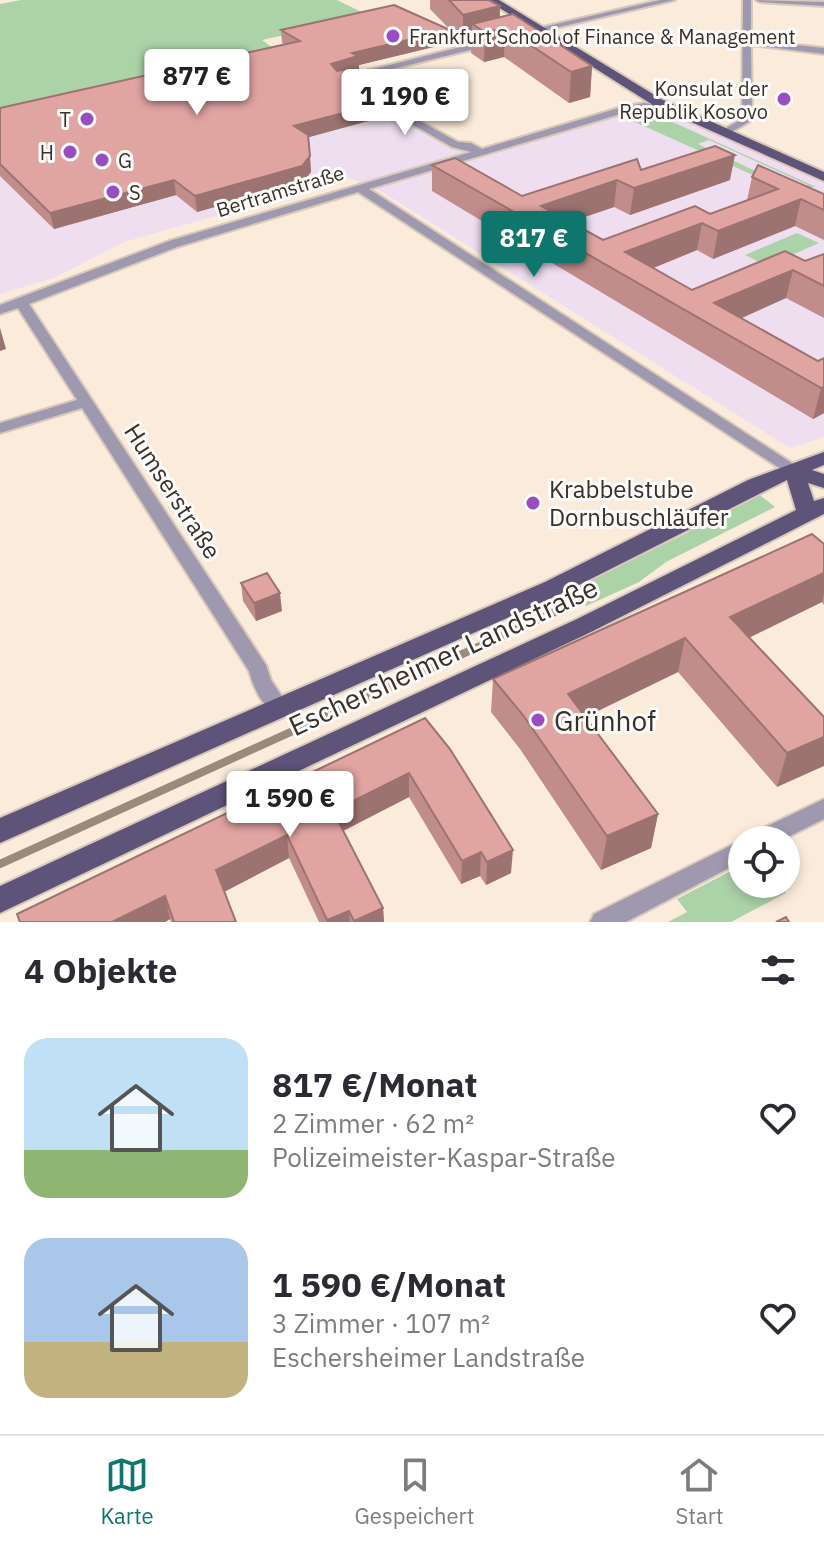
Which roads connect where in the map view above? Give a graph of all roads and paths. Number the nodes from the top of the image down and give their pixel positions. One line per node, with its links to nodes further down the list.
1 (492, 0): 7 (main road)
2 (502, 0): 7 (main road)
3 (671, 0): 7 (street)
4 (747, 0): 10 (street)
5 (760, 0): 6 (street)
6 (824, 4)
7 (543, 29): 8 (street); 14 (main road); 17 (main road)
8 (527, 33)
9 (499, 40): 12 (street)
10 (748, 42): 11 (street); 17 (street)
11 (824, 51)
12 (339, 79)
13 (363, 93): 18 (street)
14 (646, 96): 15 (main road); 16 (street, Bertramstraße)
15 (672, 109): 16 (street, Bertramstraße); 20 (main road)
16 (622, 110): 18 (street, Bertramstraße)
17 (730, 130): 19 (main road)
18 (480, 152): 21 (street, Bertramstraße)
19 (824, 170)
20 (824, 177)
21 (359, 188): 22 (street, Bertramstraße); 26 (street)
22 (22, 303): 23 (street, Bertramstraße); 24 (street, Humserstraße)
23 (0, 310)
24 (85, 402): 25 (street); 29 (street, Humserstraße)
25 (0, 428)
26 (793, 469): 27 (main road); 28 (main road); 29 (main road, Eschersheimer Landstraße)
27 (822, 474)
28 (816, 509): 34 (main road, Eschersheimer Landstraße)
29 (279, 707): 32 (main road, Eschersheimer Landstraße)
30 (824, 808): 31 (street)
31 (789, 826)
32 (0, 831)
33 (728, 857): 35 (street)
34 (0, 900)
35 (602, 922)

